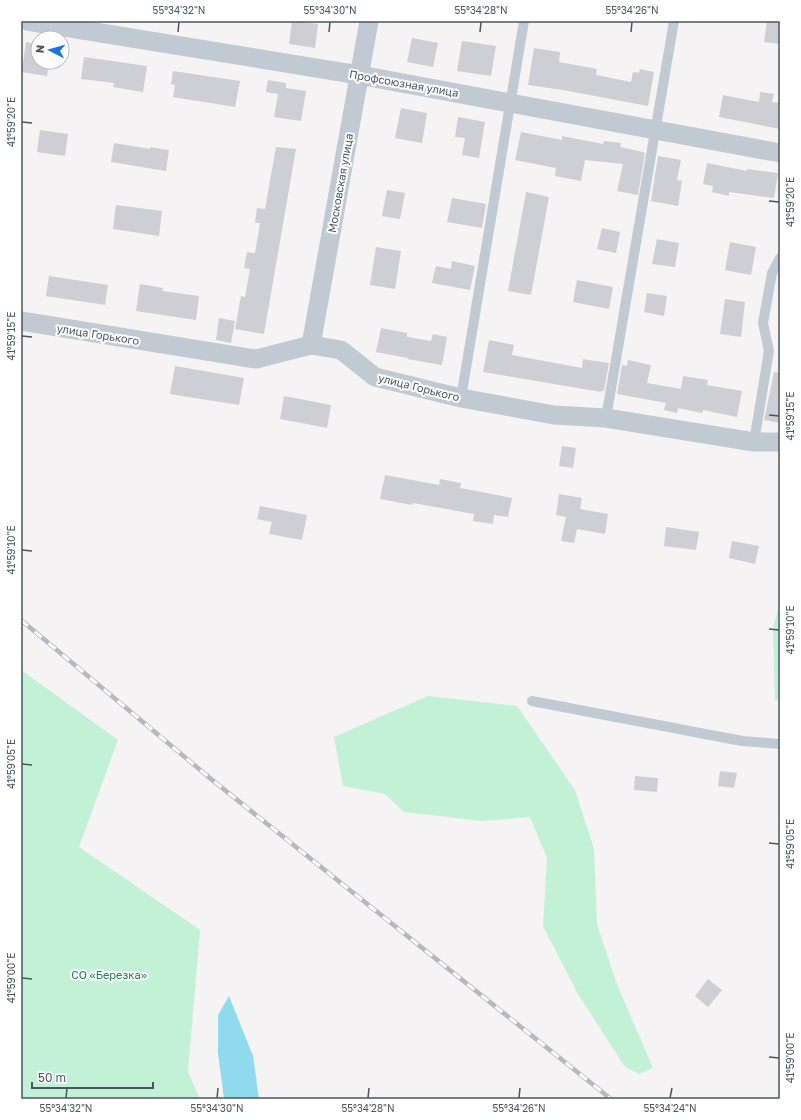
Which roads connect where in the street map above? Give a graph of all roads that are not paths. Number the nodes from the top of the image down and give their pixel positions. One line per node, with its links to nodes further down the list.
1 (26, 21): 5 (street, Профсоюзная улица)
2 (369, 21): 5 (street, Московская улица)
3 (524, 21): 6 (lane)
4 (674, 21): 7 (lane)
5 (359, 75): 6 (street, Профсоюзная улица); 11 (street, Московская улица)
6 (510, 103): 7 (street, Профсоюзная улица); 12 (lane)
7 (655, 130): 8 (street, Профсоюзная улица); 13 (lane)
8 (780, 152)
9 (780, 258): 14 (lane)
10 (21, 321): 11 (street, улица Горького)
11 (311, 345): 12 (street, улица Горького)
12 (461, 398): 13 (street, улица Горького)
13 (606, 418): 14 (street, улица Горького)
14 (754, 442): 15 (street, улица Горького)
15 (780, 442)
16 (532, 701): 17 (lane)
17 (780, 744)

